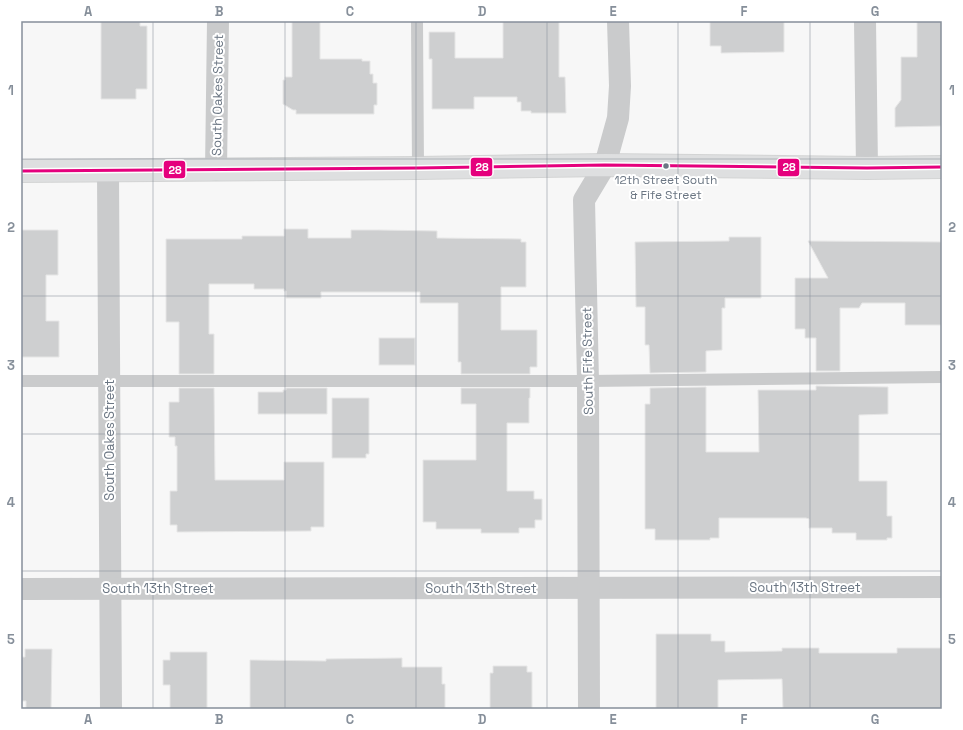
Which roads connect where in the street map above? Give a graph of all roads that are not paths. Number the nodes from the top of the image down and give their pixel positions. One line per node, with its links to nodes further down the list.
1 (218, 21): 9 (street, South Oakes Street)
2 (417, 21): 7 (lane)
3 (618, 21): 5 (street, South Fife Street)
4 (865, 21): 8 (street)
5 (605, 165): 7 (main road); 8 (main road); 15 (street, South Fife Street)
6 (942, 167): 8 (main road)
7 (418, 168): 9 (main road)
8 (867, 168)
9 (216, 170): 11 (main road)
10 (21, 171): 11 (main road)
11 (108, 171): 13 (street, South Oakes Street)
12 (942, 377): 15 (lane)
13 (109, 380): 14 (lane); 15 (lane); 17 (street, South Oakes Street)
14 (21, 381)
15 (588, 381): 18 (street, South Fife Street)
16 (942, 587): 18 (street, South 13th Street)
17 (110, 588): 18 (street, South 13th Street); 19 (street, South 13th Street); 20 (street, South Oakes Street)
18 (588, 588): 21 (street, South Fife Street)
19 (21, 589)
20 (111, 709)
21 (589, 709)

